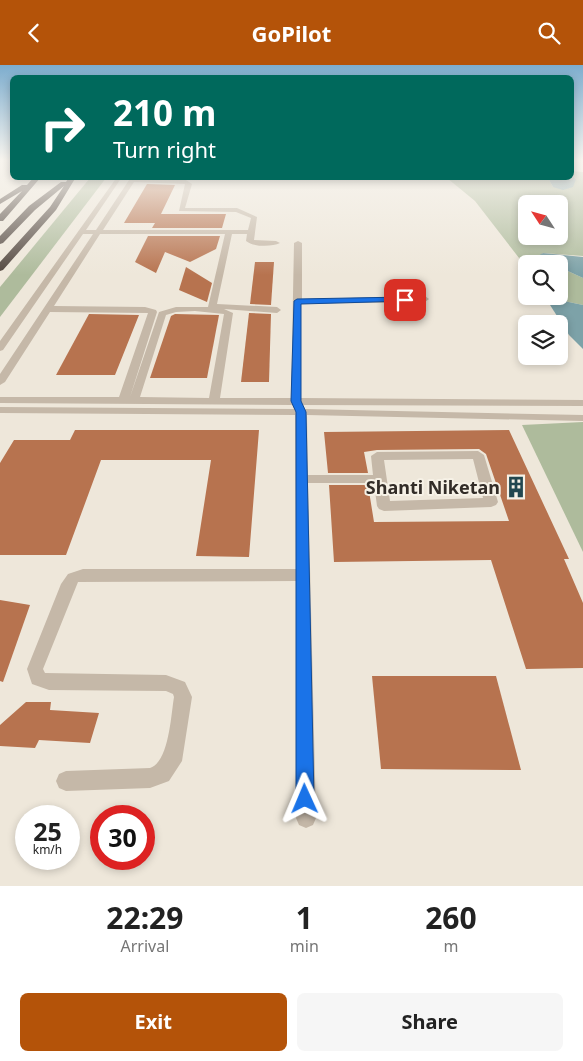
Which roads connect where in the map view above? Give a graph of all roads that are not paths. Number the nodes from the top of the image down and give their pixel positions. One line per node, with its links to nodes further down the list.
1 (18, 198): 7 (highway)
2 (44, 198): 12 (highway)
3 (59, 198): 15 (highway)
4 (105, 198): 8 (street)
5 (120, 198): 9 (street)
6 (184, 198): 11 (street)
7 (0, 219)
8 (81, 232): 9 (street); 22 (street)
9 (98, 232): 10 (street); 20 (street)
10 (229, 232): 11 (street); 18 (street)
11 (251, 232): 13 (street)
12 (0, 241)
13 (276, 243)
14 (298, 243): 17 (street)
15 (0, 268)
16 (425, 299): 17 (street)
17 (297, 301): 28 (street)
18 (212, 306): 19 (street); 21 (street)
19 (169, 307)
20 (48, 309): 23 (street); 25 (street)
21 (277, 309)
22 (0, 348)
23 (0, 382)
24 (0, 400): 25 (street)
25 (128, 401): 26 (street); 26 (street)
26 (214, 401): 28 (street)
27 (583, 403): 28 (street)
28 (299, 407): 29 (street); 30 (street); 31 (street)
29 (0, 410)
30 (583, 418)
31 (301, 479): 32 (street); 33 (street)
32 (380, 479): 32 (street)
33 (302, 575): 34 (street); 35 (street)
34 (66, 781)
35 (306, 818)

